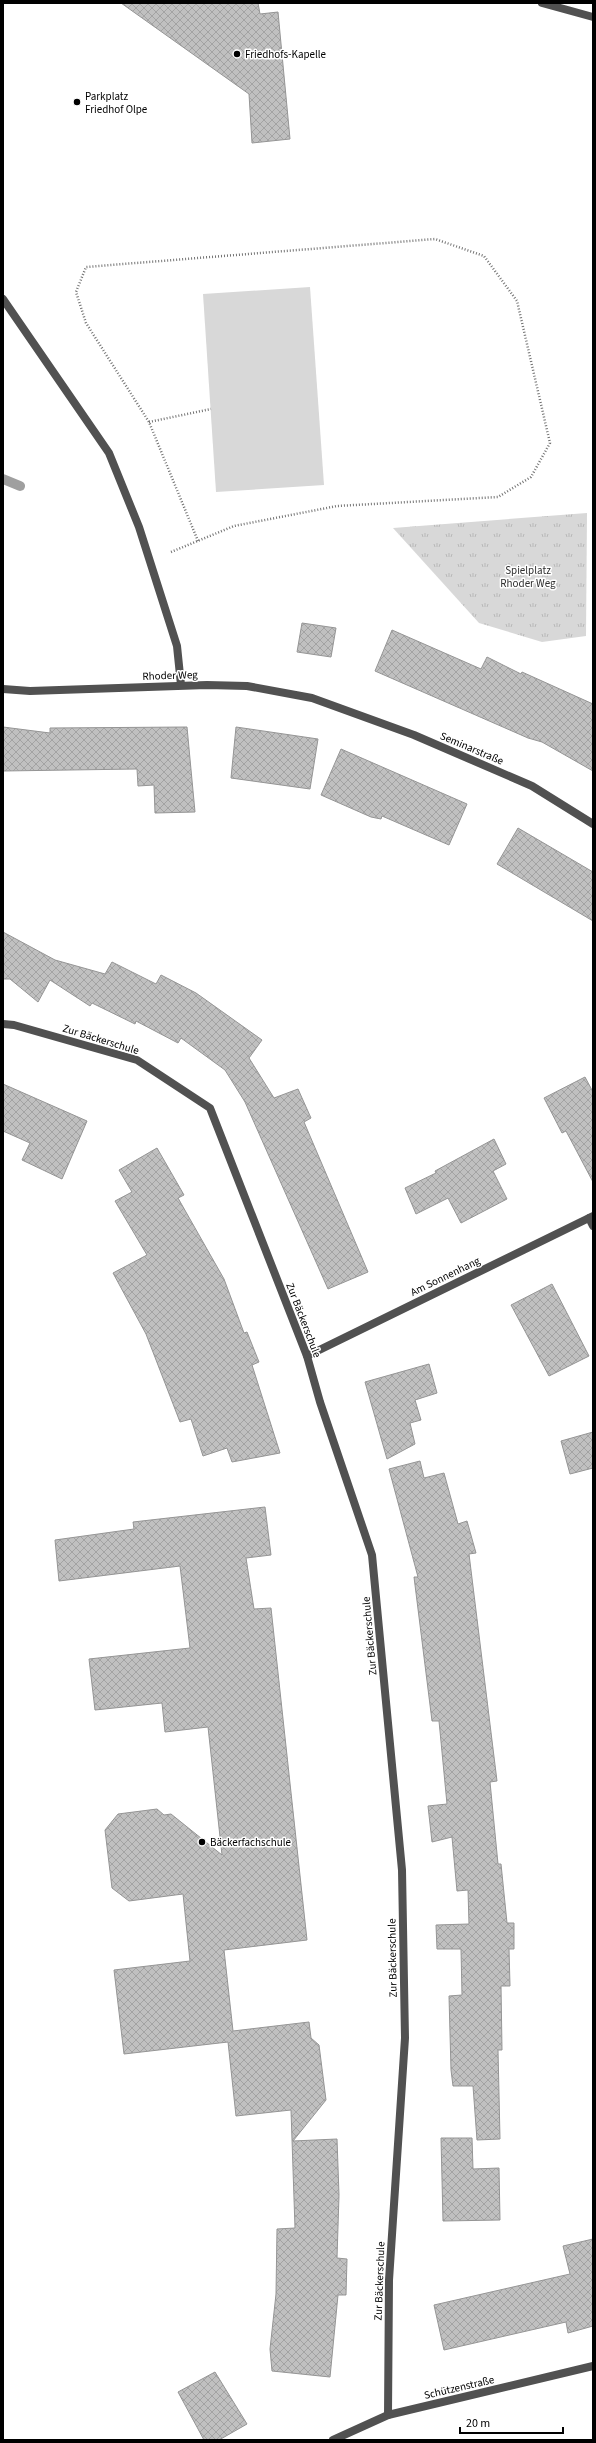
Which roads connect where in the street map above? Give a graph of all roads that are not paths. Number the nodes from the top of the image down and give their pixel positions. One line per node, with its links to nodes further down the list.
1 (542, 3): 2 (street)
2 (593, 17)
3 (3, 299): 4 (street)
4 (181, 685): 5 (street, Rhoder Weg); 6 (street, Rhoder Weg)
5 (3, 690)
6 (335, 706): 7 (street, Seminarstraße)
7 (593, 824)
8 (3, 1024): 10 (street, Zur Bäckerschule)
9 (592, 1220): 10 (street, Am Sonnenhang)
10 (307, 1356): 12 (street, Zur Bäckerschule)
11 (593, 2366): 12 (street, Schützenstraße)
12 (388, 2415): 13 (street, Schützenstraße)
13 (333, 2440)

